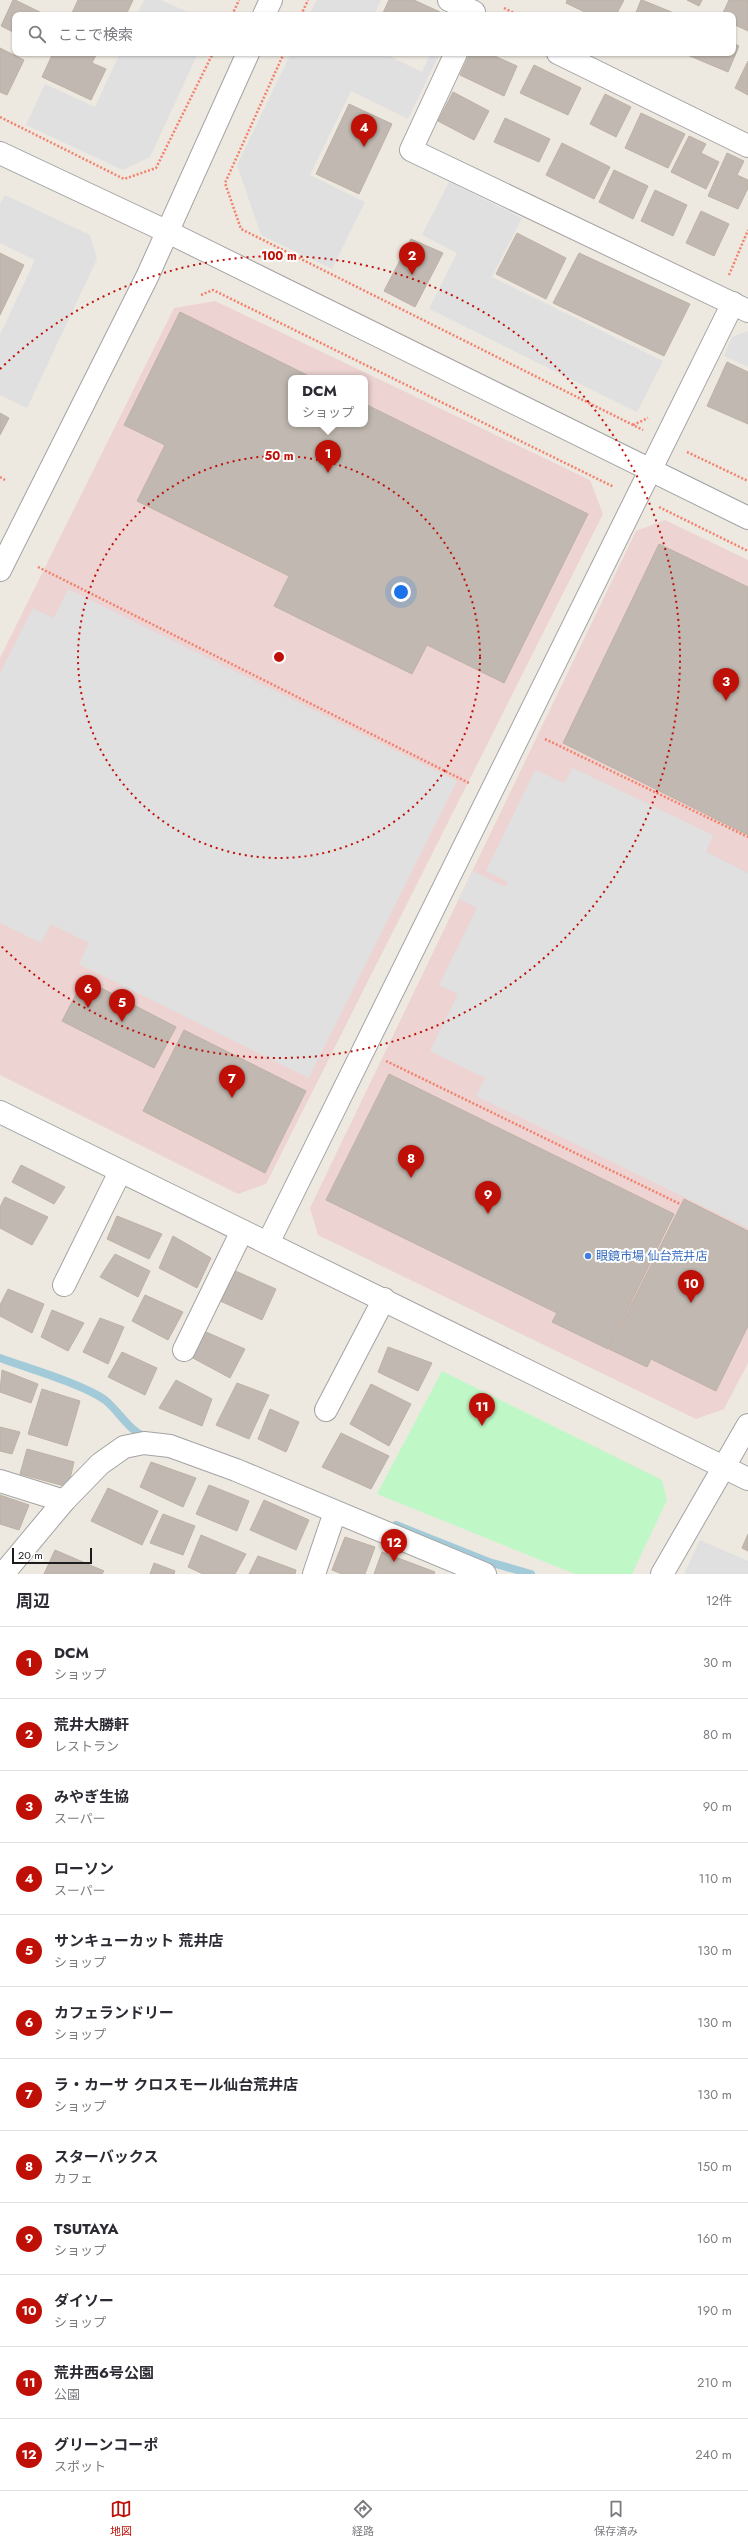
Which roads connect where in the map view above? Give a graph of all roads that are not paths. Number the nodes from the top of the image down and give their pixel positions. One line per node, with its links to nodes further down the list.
1 (271, 0): 4 (street)
2 (449, 0): 3 (street)
3 (477, 11)
4 (265, 12)
5 (247, 56): 10 (street)
6 (455, 56): 11 (street)
7 (564, 56): 8 (street)
8 (748, 146)
9 (0, 153): 10 (street)
10 (168, 232): 12 (street); 14 (street)
11 (734, 303): 12 (street)
12 (651, 469): 13 (street); 18 (street)
13 (748, 518)
14 (0, 570)
15 (0, 1112): 16 (street)
16 (120, 1172): 17 (street); 19 (street)
17 (242, 1231): 18 (street); 21 (street)
18 (268, 1243): 20 (street)
19 (64, 1285)
20 (384, 1300): 22 (street); 24 (street)
21 (184, 1350)
22 (326, 1410)
23 (748, 1425): 24 (street)
24 (724, 1467): 25 (street); 33 (street)
25 (748, 1479)
26 (0, 1481): 27 (street)
27 (64, 1501): 28 (street); 30 (street)
28 (335, 1512): 29 (street); 31 (street)
29 (446, 1567): 32 (street)
30 (3, 1574)
31 (314, 1574)
32 (485, 1574)
33 (662, 1574)

